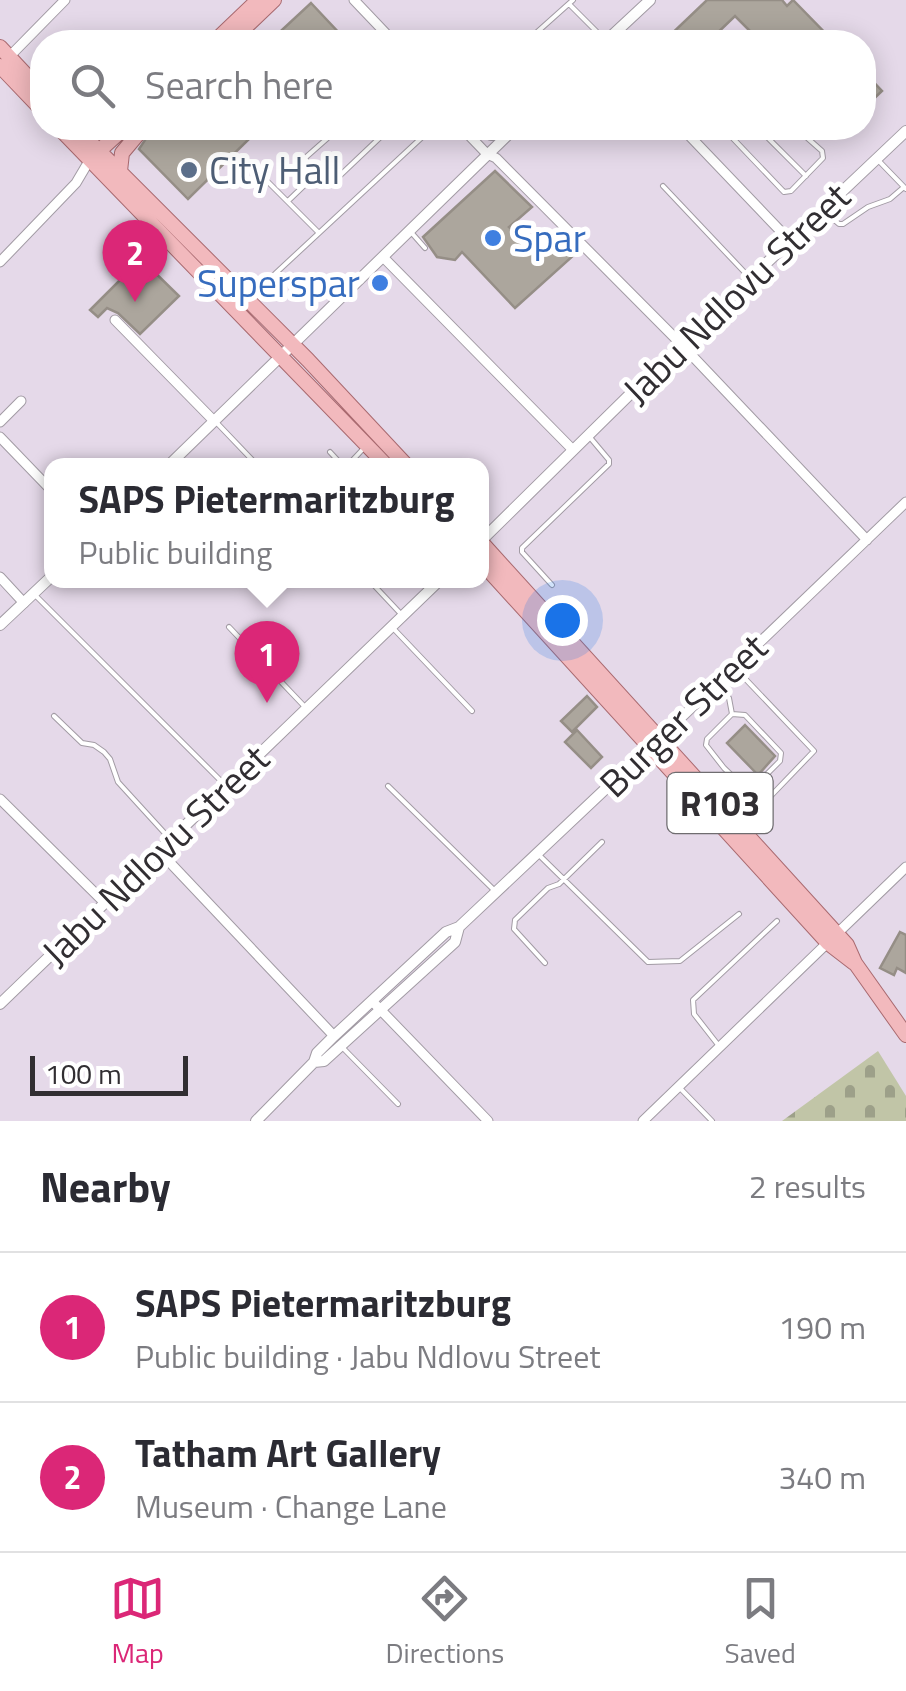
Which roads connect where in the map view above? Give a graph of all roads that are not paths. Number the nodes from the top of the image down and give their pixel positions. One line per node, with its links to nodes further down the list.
1 (65, 0): 7 (street)
2 (258, 0): 8 (main road)
3 (274, 0): 9 (main road)
4 (354, 0): 10 (street)
5 (650, 0): 13 (street)
6 (571, 2): 11 (lane); 12 (lane)
7 (32, 30)
8 (227, 30)
9 (243, 30)
10 (383, 30)
11 (540, 30)
12 (596, 30)
13 (619, 30)
14 (30, 32): 15 (street)
15 (3, 57): 16 (main road); 17 (main road)
16 (30, 81)
17 (30, 94)
18 (906, 131): 34 (street, Jabu Ndlovu Street)
19 (72, 140): 35 (main road)
20 (83, 140): 35 (main road)
21 (114, 140): 35 (main road)
22 (132, 140): 36 (main road)
23 (325, 140): 37 (lane)
24 (377, 140): 37 (lane)
25 (419, 140): 45 (lane)
26 (476, 140): 33 (street)
27 (483, 140): 33 (street)
28 (503, 140): 33 (street)
29 (694, 140): 46 (street)
30 (734, 140): 39 (lane)
31 (770, 140): 39 (lane)
32 (808, 140): 39 (lane)
33 (492, 153): 44 (street); 54 (street)
34 (877, 159): 41 (lane); 43 (street, Jabu Ndlovu Street)
35 (96, 162): 36 (main road); 49 (street); 55 (main road)
36 (120, 171): 51 (main road)
37 (315, 175): 42 (lane)
38 (262, 176): 42 (lane)
39 (806, 176)
40 (662, 186): 50 (lane)
41 (905, 188): 43 (lane)
42 (288, 201): 45 (lane)
43 (824, 210): 46 (street, Jabu Ndlovu Street)
44 (410, 231): 47 (lane); 48 (street)
45 (319, 233): 51 (lane)
46 (791, 242): 50 (street, Jabu Ndlovu Street)
47 (425, 248)
48 (382, 257): 53 (street); 62 (street)
49 (0, 262)
50 (752, 280): 54 (street, Jabu Ndlovu Street)
51 (248, 300): 53 (main road)
52 (115, 320): 57 (street)
53 (292, 343): 55 (street); 69 (main road)
54 (681, 344): 59 (street, Jabu Ndlovu Street); 74 (street)
55 (280, 355): 57 (street); 61 (main road)
56 (22, 401): 58 (street)
57 (214, 421): 64 (street); 65 (lane)
58 (0, 422)
59 (588, 435): 62 (street, Jabu Ndlovu Street); 79 (lane)
60 (0, 437): 70 (street)
61 (367, 444): 67 (lane); 68 (main road)
62 (574, 450): 73 (street, Jabu Ndlovu Street)
63 (330, 452): 66 (lane)
64 (176, 458)
65 (250, 458)
66 (336, 458)
67 (353, 458)
68 (380, 458)
69 (399, 458)
70 (44, 483)
71 (902, 506): 72 (street); 74 (street, Burger Street)
72 (906, 518)
73 (489, 535)
74 (866, 540): 88 (street, Burger Street)
75 (489, 550): 94 (main road, R103)
76 (489, 569): 94 (main road, R103)
77 (0, 578): 83 (street)
78 (44, 584): 82 (street)
79 (552, 584)
80 (377, 588): 84 (lane)
81 (432, 588): 84 (street, Jabu Ndlovu Street)
82 (34, 594): 83 (street); 95 (lane)
83 (24, 603): 85 (street)
84 (404, 616): 87 (street, Jabu Ndlovu Street)
85 (0, 625)
86 (229, 627): 90 (lane)
87 (392, 627): 90 (street, Jabu Ndlovu Street); 91 (lane)
88 (734, 667): 89 (street, Burger Street); 97 (lane)
89 (716, 684): 92 (lane); 94 (street, Burger Street)
90 (307, 709): 95 (street, Jabu Ndlovu Street)
91 (472, 712)
92 (732, 714): 97 (lane); 97 (lane)
93 (54, 716): 102 (lane)
94 (656, 742): 100 (main road, R103); 105 (street, Burger Street); 113 (main road, R103)
95 (226, 786): 102 (street, Jabu Ndlovu Street)
96 (388, 786): 108 (lane)
97 (749, 792): 100 (lane)
98 (0, 799): 99 (street)
99 (10, 810): 101 (street); 109 (street)
100 (728, 812): 113 (main road, R103)
101 (0, 818)
102 (170, 839): 104 (street, Jabu Ndlovu Street)
103 (602, 842): 107 (lane)
104 (159, 851): 109 (street, Jabu Ndlovu Street); 119 (street)
105 (538, 854): 107 (lane); 108 (street, Burger Street)
106 (906, 867): 113 (street)
107 (564, 880): 110 (lane); 114 (lane)
108 (496, 892): 112 (street, Burger Street)
109 (105, 903): 116 (street, Jabu Ndlovu Street)
110 (739, 914)
111 (777, 920): 120 (lane)
112 (459, 927): 115 (street, Burger Street); 117 (street, Burger Street)
113 (833, 939): 118 (main road, R103); 120 (street)
114 (545, 963)
115 (372, 1001): 117 (street); 119 (street, Burger Street)
116 (0, 1004)
117 (380, 1011): 119 (street, Burger Street); 124 (street)
118 (906, 1036)
119 (337, 1041): 122 (lane); 123 (street)
120 (719, 1046): 121 (street)
121 (678, 1086): 125 (street); 126 (lane)
122 (398, 1104)
123 (256, 1121)
124 (488, 1121)
125 (643, 1121)
126 (712, 1121)

